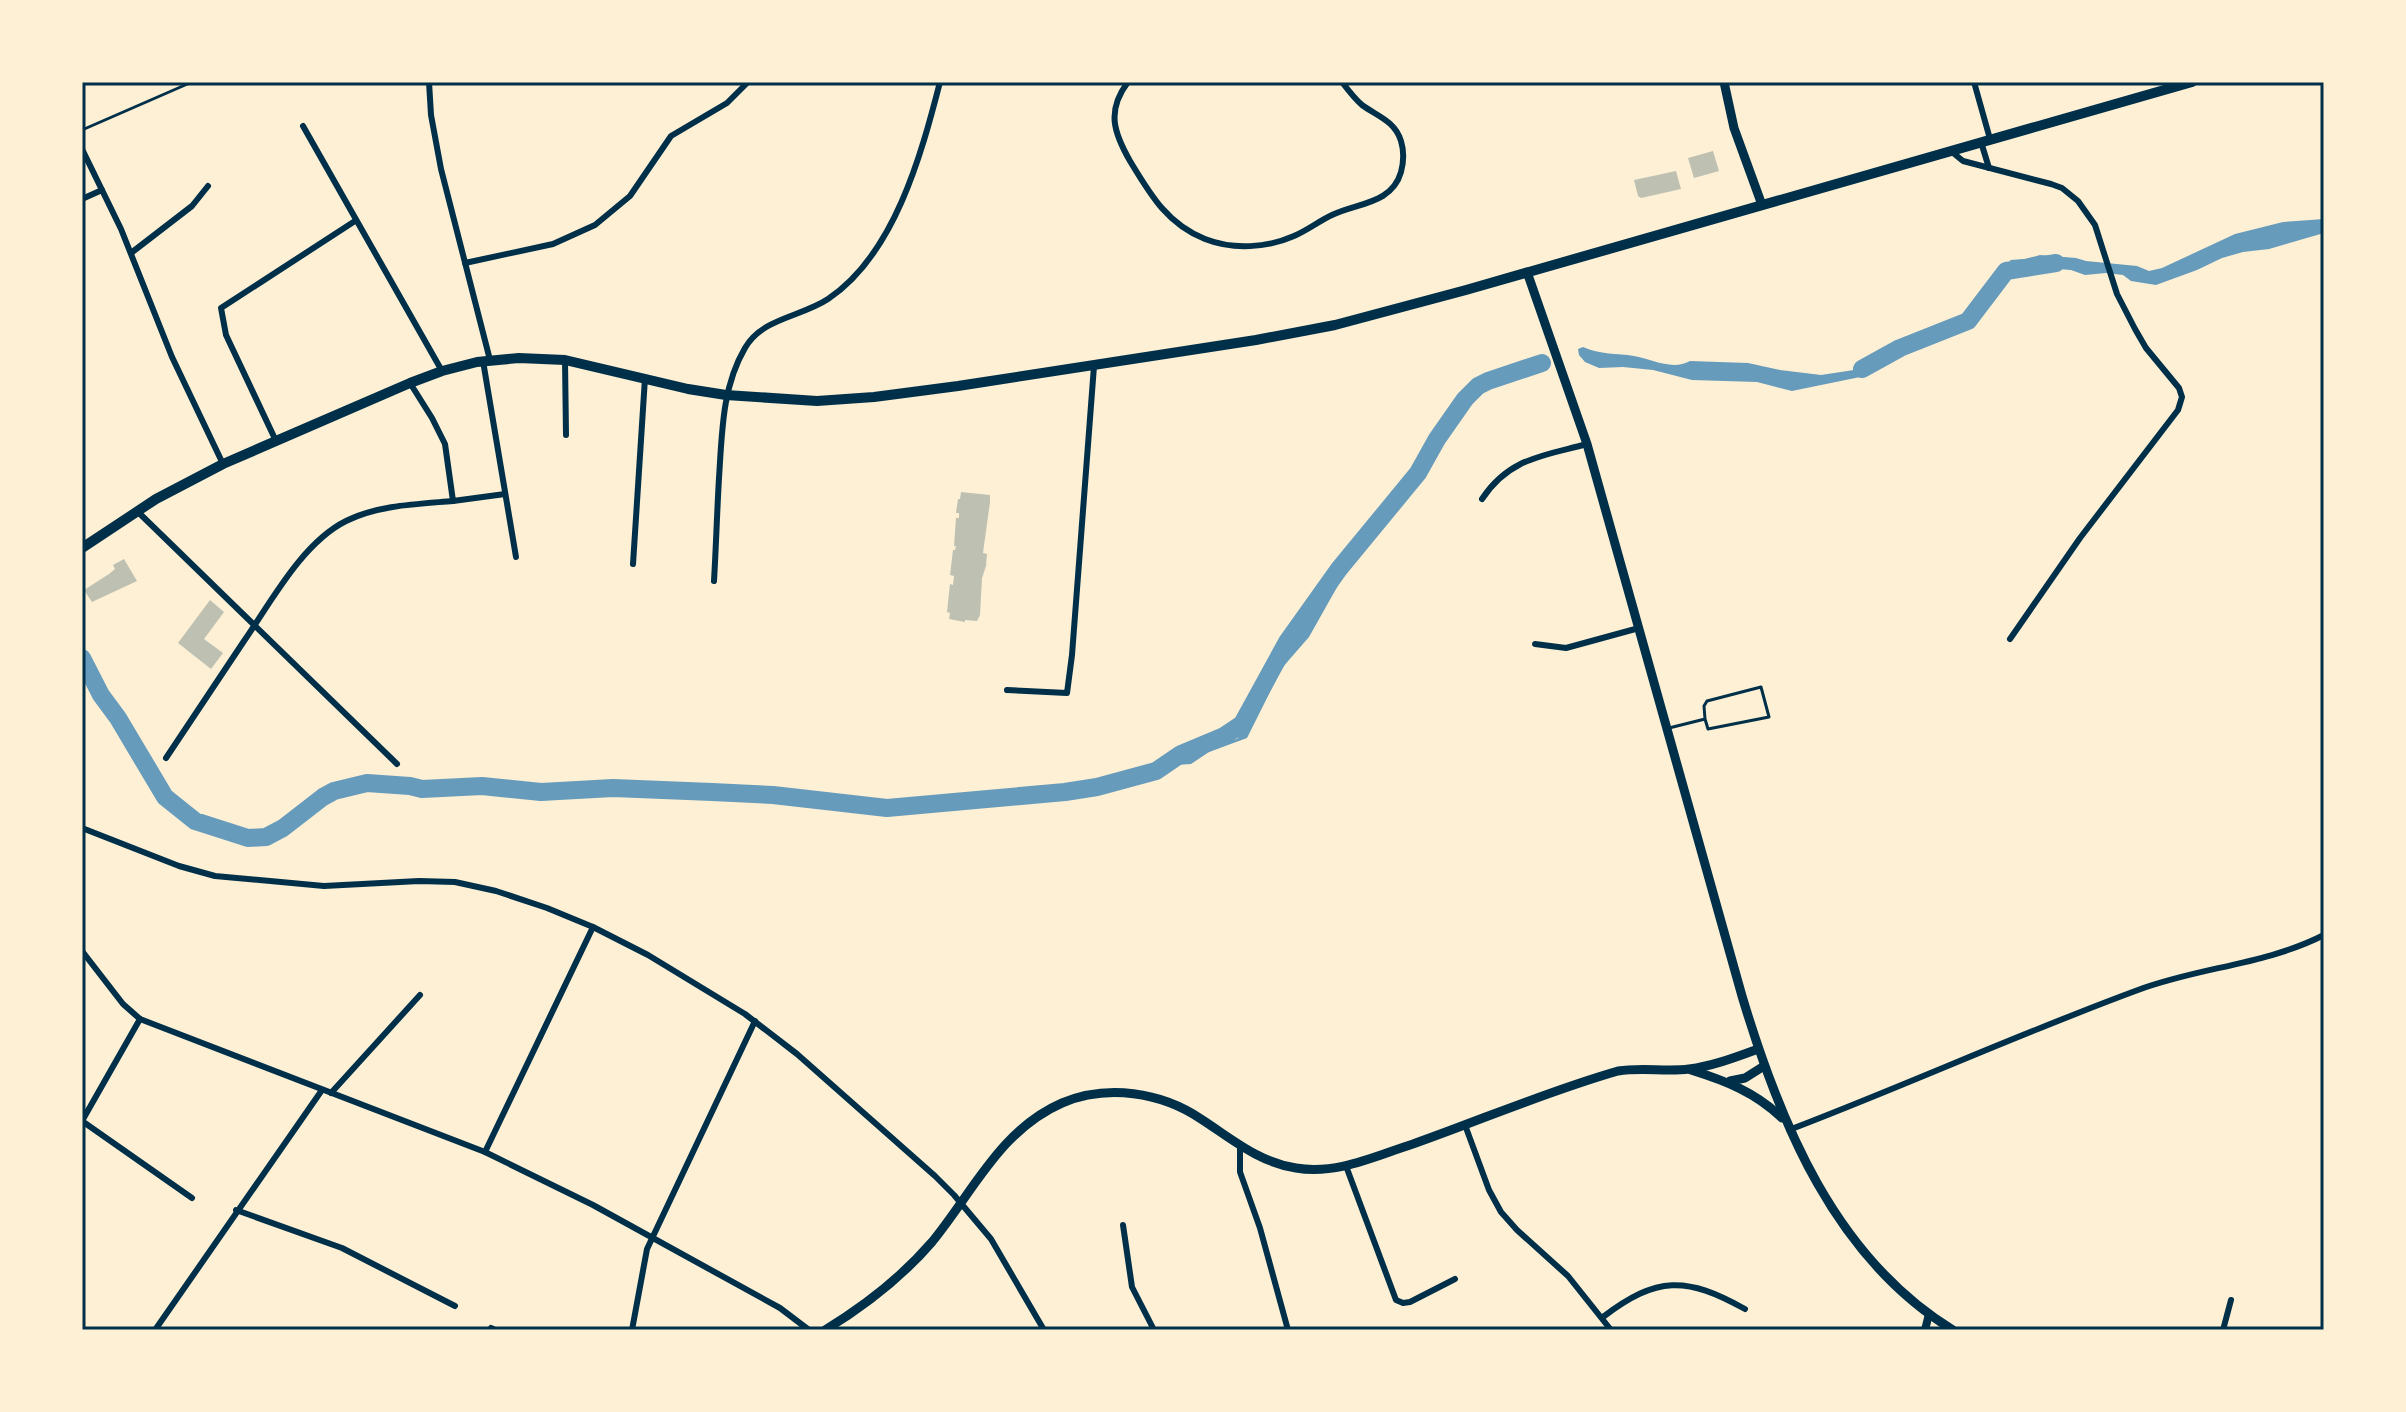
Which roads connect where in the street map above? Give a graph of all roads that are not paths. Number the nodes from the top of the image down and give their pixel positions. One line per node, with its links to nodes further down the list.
1 (192, 82): 11 (lane)
2 (429, 82): 22 (street)
3 (748, 82): 22 (street)
4 (940, 82): 30 (street)
5 (1128, 82): 6 (street)
6 (1342, 82)
7 (1724, 82): 19 (main road)
8 (1974, 82): 12 (street)
9 (2192, 82): 12 (main road)
10 (303, 126): 20 (street)
11 (82, 130)
12 (1985, 141): 14 (main road); 15 (street)
13 (82, 149): 17 (street)
14 (1952, 151): 15 (street); 19 (main road)
15 (1989, 168): 45 (street)
16 (208, 186): 21 (street)
17 (102, 190): 18 (street); 21 (street)
18 (82, 199)
19 (1762, 205): 23 (main road)
20 (355, 221): 27 (street); 32 (street)
21 (131, 253): 34 (street)
22 (465, 263): 25 (street)
23 (1527, 272): 26 (main road); 33 (main road)
24 (565, 360): 25 (main road); 28 (main road); 31 (street)
25 (487, 361): 27 (main road); 35 (street)
26 (1094, 366): 30 (main road); 47 (street)
27 (442, 371): 29 (main road)
28 (645, 378): 30 (main road); 41 (street)
29 (410, 383): 32 (main road); 37 (street)
30 (726, 395): 42 (street)
31 (566, 435)
32 (276, 441): 34 (main road)
33 (1587, 444): 36 (street); 44 (main road)
34 (223, 464): 38 (main road)
35 (505, 494): 37 (street); 40 (street)
36 (1482, 499)
37 (453, 501): 43 (street)
38 (137, 511): 39 (main road); 43 (street)
39 (82, 548)
40 (516, 557)
41 (633, 564)
42 (714, 581)
43 (255, 626): 50 (street); 51 (street)
44 (1639, 628): 46 (street); 49 (main road)
45 (2010, 639)
46 (1535, 644)
47 (1007, 690)
48 (1705, 719): 48 (lane); 49 (lane)
49 (1667, 728): 59 (main road)
50 (166, 758)
51 (397, 764)
52 (82, 828): 53 (street)
53 (593, 927): 58 (street); 69 (street)
54 (2324, 935): 67 (street)
55 (82, 951): 57 (street)
56 (420, 995): 64 (street)
57 (140, 1019): 63 (street); 65 (street)
58 (755, 1021): 72 (street); 75 (street)
59 (1758, 1049): 60 (main road); 61 (main road)
60 (1764, 1066): 62 (main road); 67 (main road)
61 (1687, 1069): 62 (main road); 66 (main road)
62 (1727, 1081): 67 (main road)
63 (322, 1090): 64 (street); 73 (street)
64 (331, 1093): 69 (street)
65 (82, 1121): 71 (street)
66 (1465, 1125): 70 (main road); 81 (street)
67 (1787, 1126): 80 (main road)
68 (1240, 1147): 70 (main road); 72 (main road); 89 (street)
69 (485, 1152): 75 (street)
70 (1346, 1166): 76 (street)
71 (192, 1198)
72 (961, 1203): 86 (main road); 87 (street)
73 (236, 1210): 78 (street); 83 (street)
74 (1123, 1225): 88 (street)
75 (653, 1237): 84 (street); 85 (street)
76 (1455, 1279)
77 (2231, 1300): 92 (street)
78 (455, 1306)
79 (1745, 1309): 81 (street)
80 (1929, 1314): 82 (main road); 91 (street)
81 (1603, 1317): 90 (street)
82 (1949, 1329)
83 (155, 1330)
84 (632, 1330)
85 (809, 1330)
86 (825, 1330)
87 (1044, 1330)
88 (1154, 1330)
89 (1288, 1330)
90 (1611, 1330)
91 (1925, 1330)
92 (2223, 1330)

